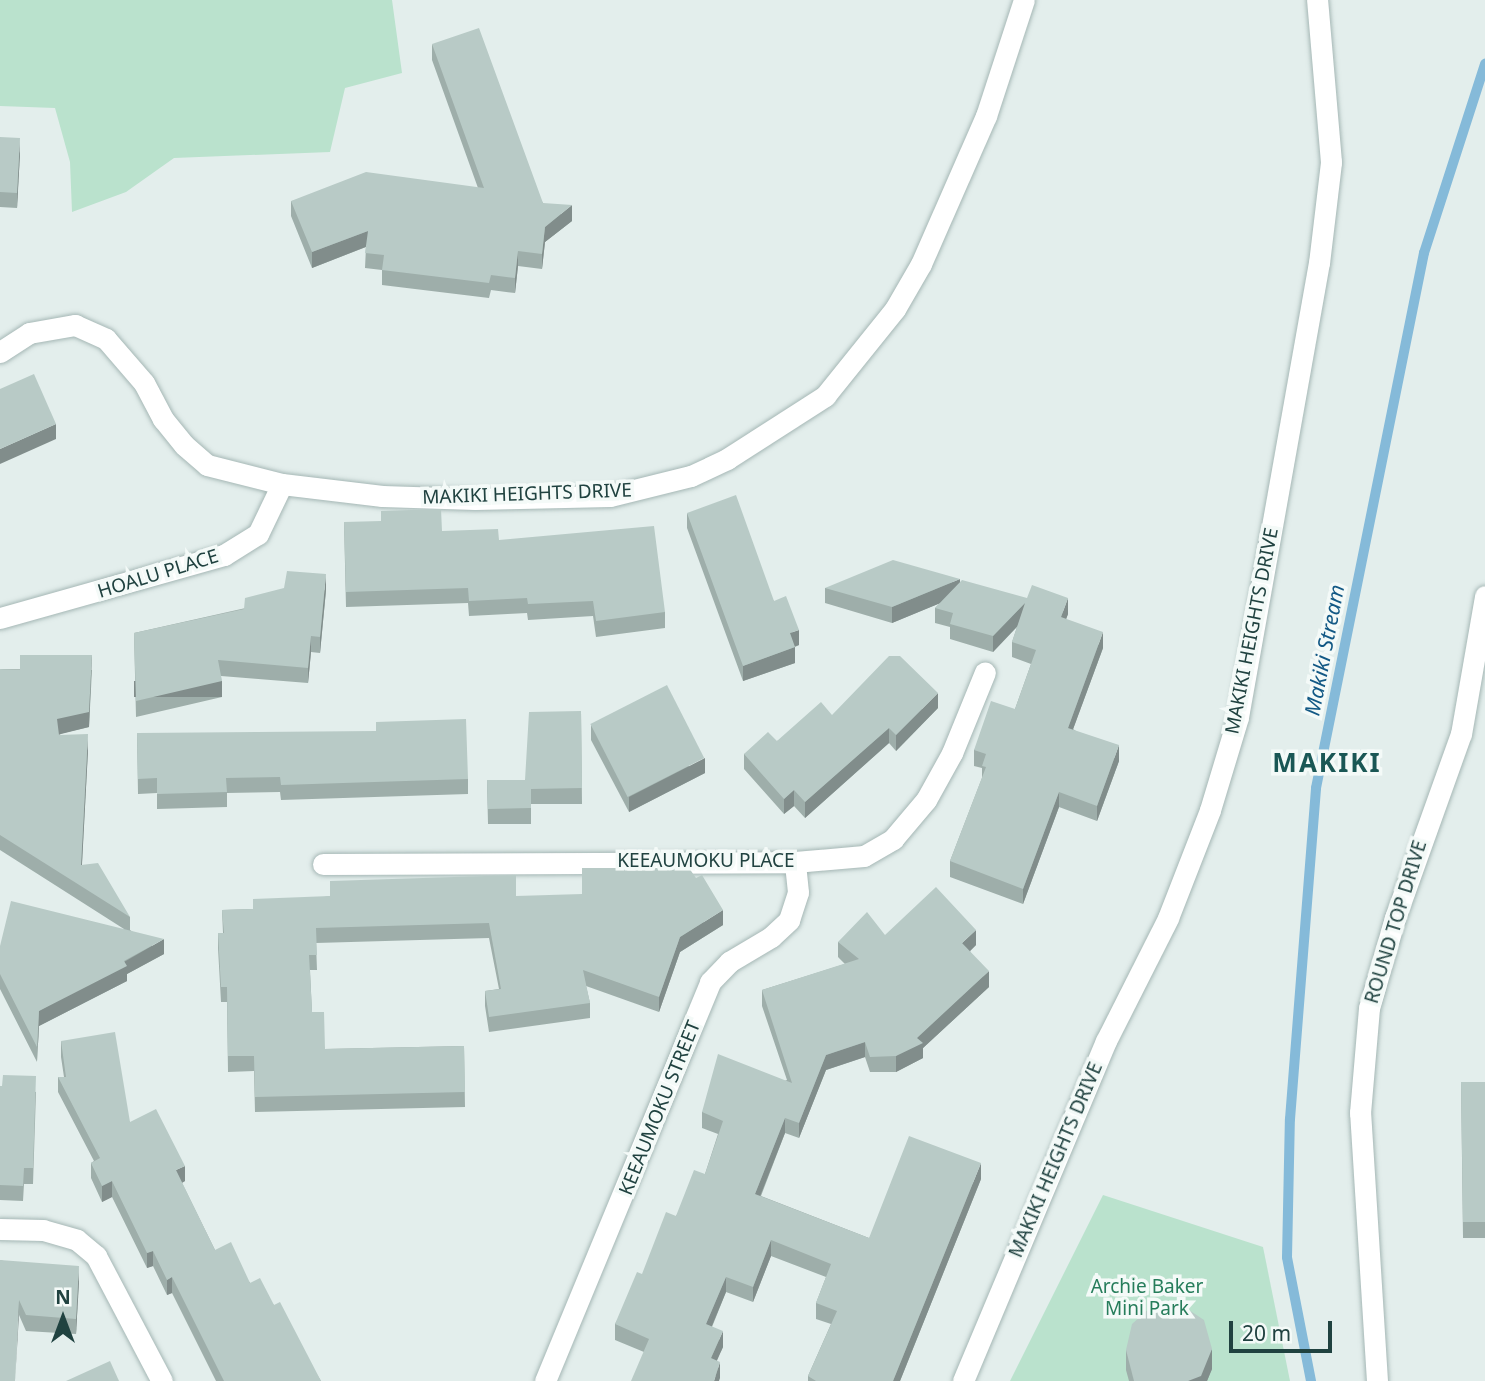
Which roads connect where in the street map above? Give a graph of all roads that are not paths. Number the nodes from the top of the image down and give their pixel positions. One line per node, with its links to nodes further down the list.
1 (1024, 0): 4 (street, MAKIKI HEIGHTS DRIVE)
2 (1317, 0): 13 (street, MAKIKI HEIGHTS DRIVE)
3 (0, 352): 4 (street, MAKIKI HEIGHTS DRIVE)
4 (282, 484): 6 (street, HOALU PLACE)
5 (1485, 596): 14 (street, ROUND TOP DRIVE)
6 (0, 618)
7 (985, 673): 8 (street, KEEAUMOKU PLACE)
8 (795, 862): 9 (street, KEEAUMOKU PLACE); 12 (street, KEEAUMOKU STREET)
9 (323, 864)
10 (0, 1229): 11 (street)
11 (162, 1381)
12 (545, 1381)
13 (963, 1381)
14 (1377, 1381)

